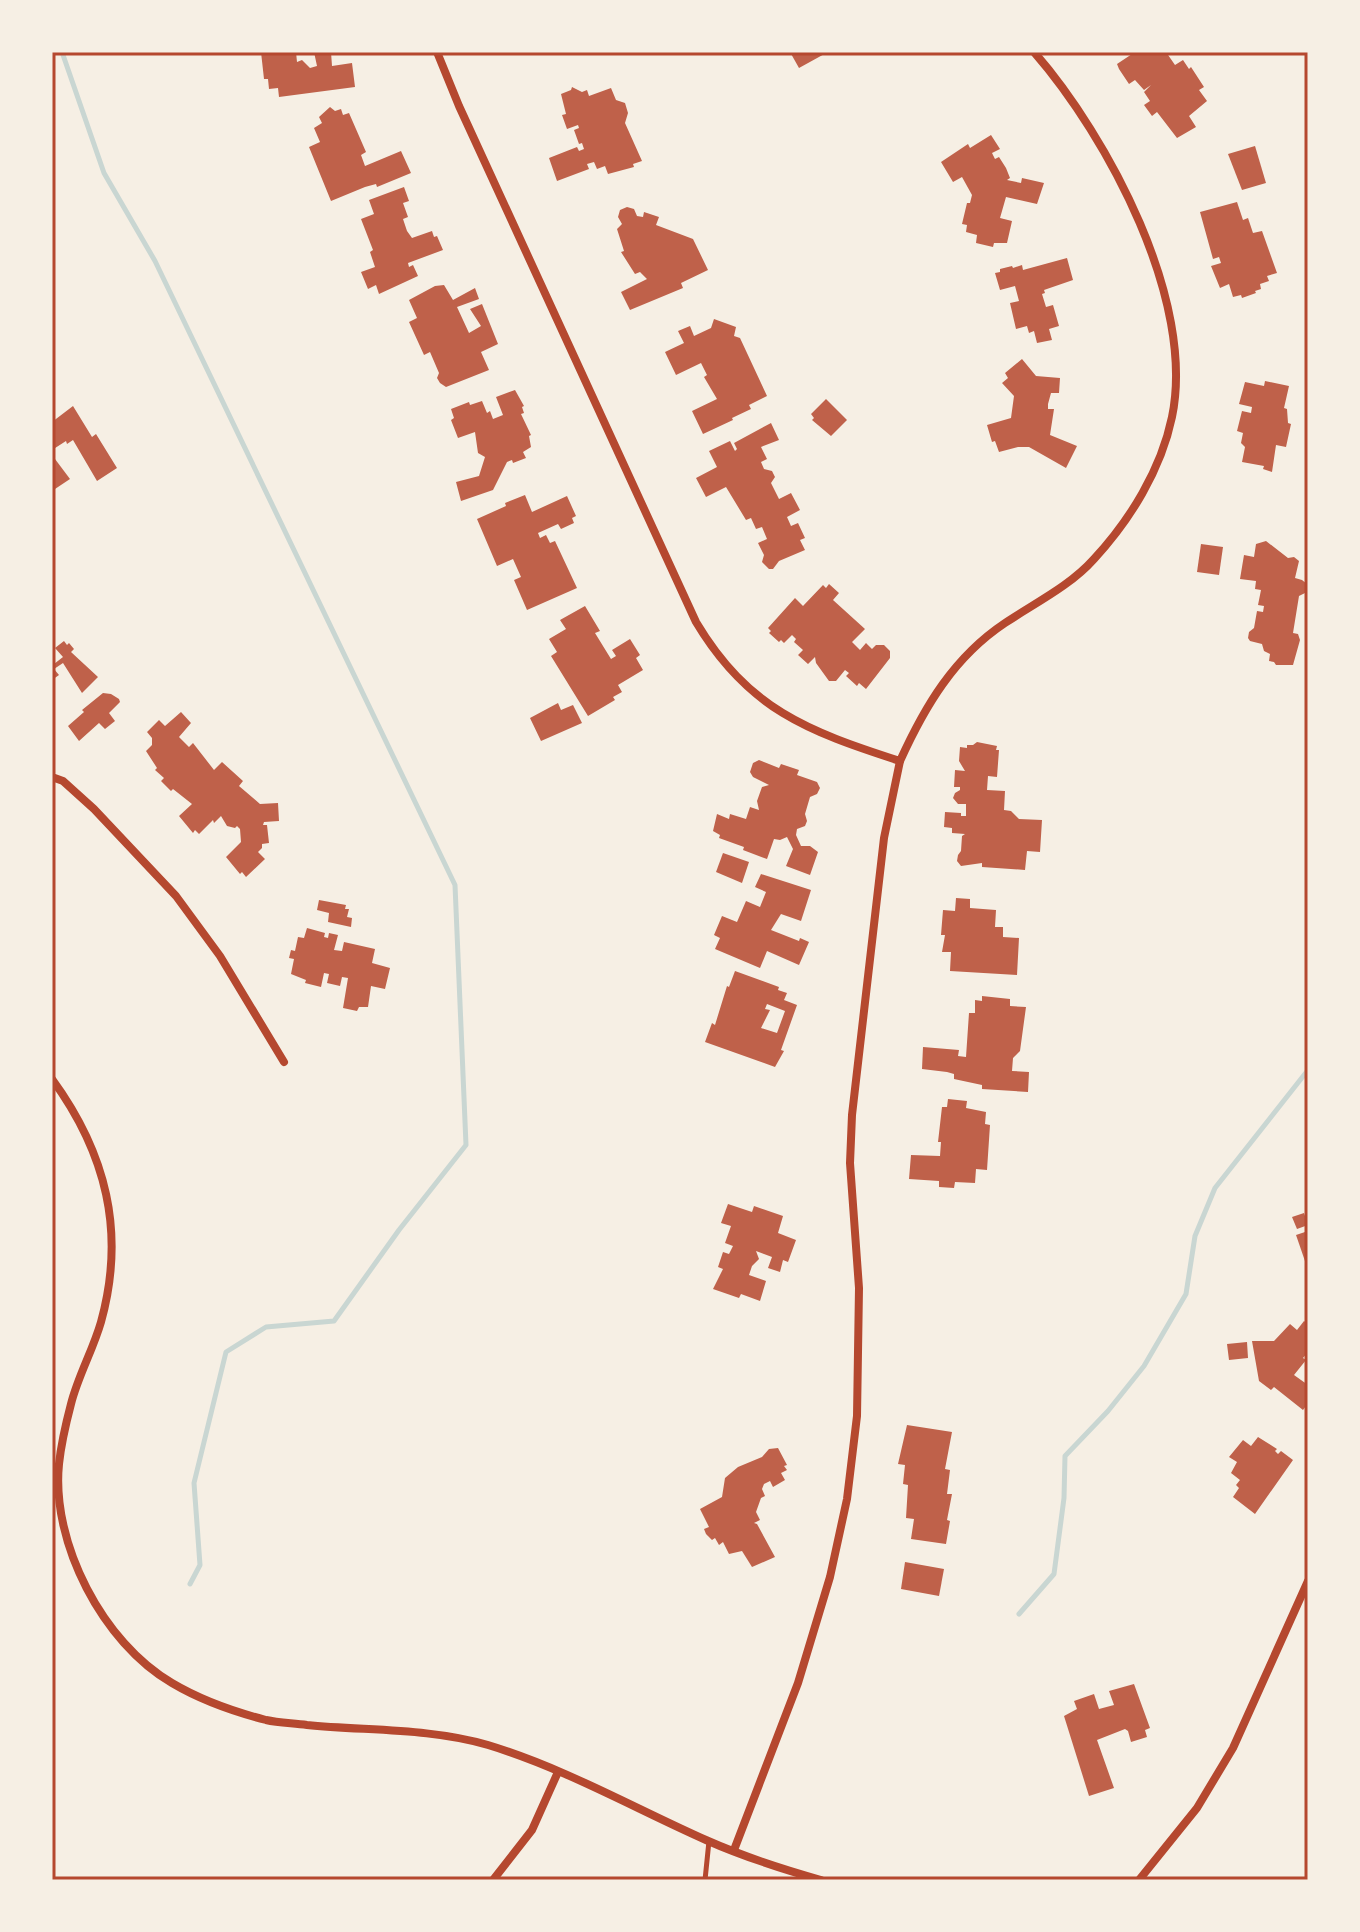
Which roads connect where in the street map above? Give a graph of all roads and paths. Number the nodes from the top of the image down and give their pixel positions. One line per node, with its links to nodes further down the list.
1 (437, 52): 3 (street)
2 (1034, 52): 3 (street)
3 (900, 761): 10 (street)
4 (52, 777): 5 (street)
5 (284, 1062)
6 (52, 1079): 8 (street)
7 (1308, 1581): 14 (street)
8 (558, 1772): 9 (street); 11 (street)
9 (709, 1841): 10 (street); 12 (lane)
10 (734, 1850): 13 (street)
11 (493, 1880)
12 (705, 1880)
13 (821, 1880)
14 (1139, 1880)

